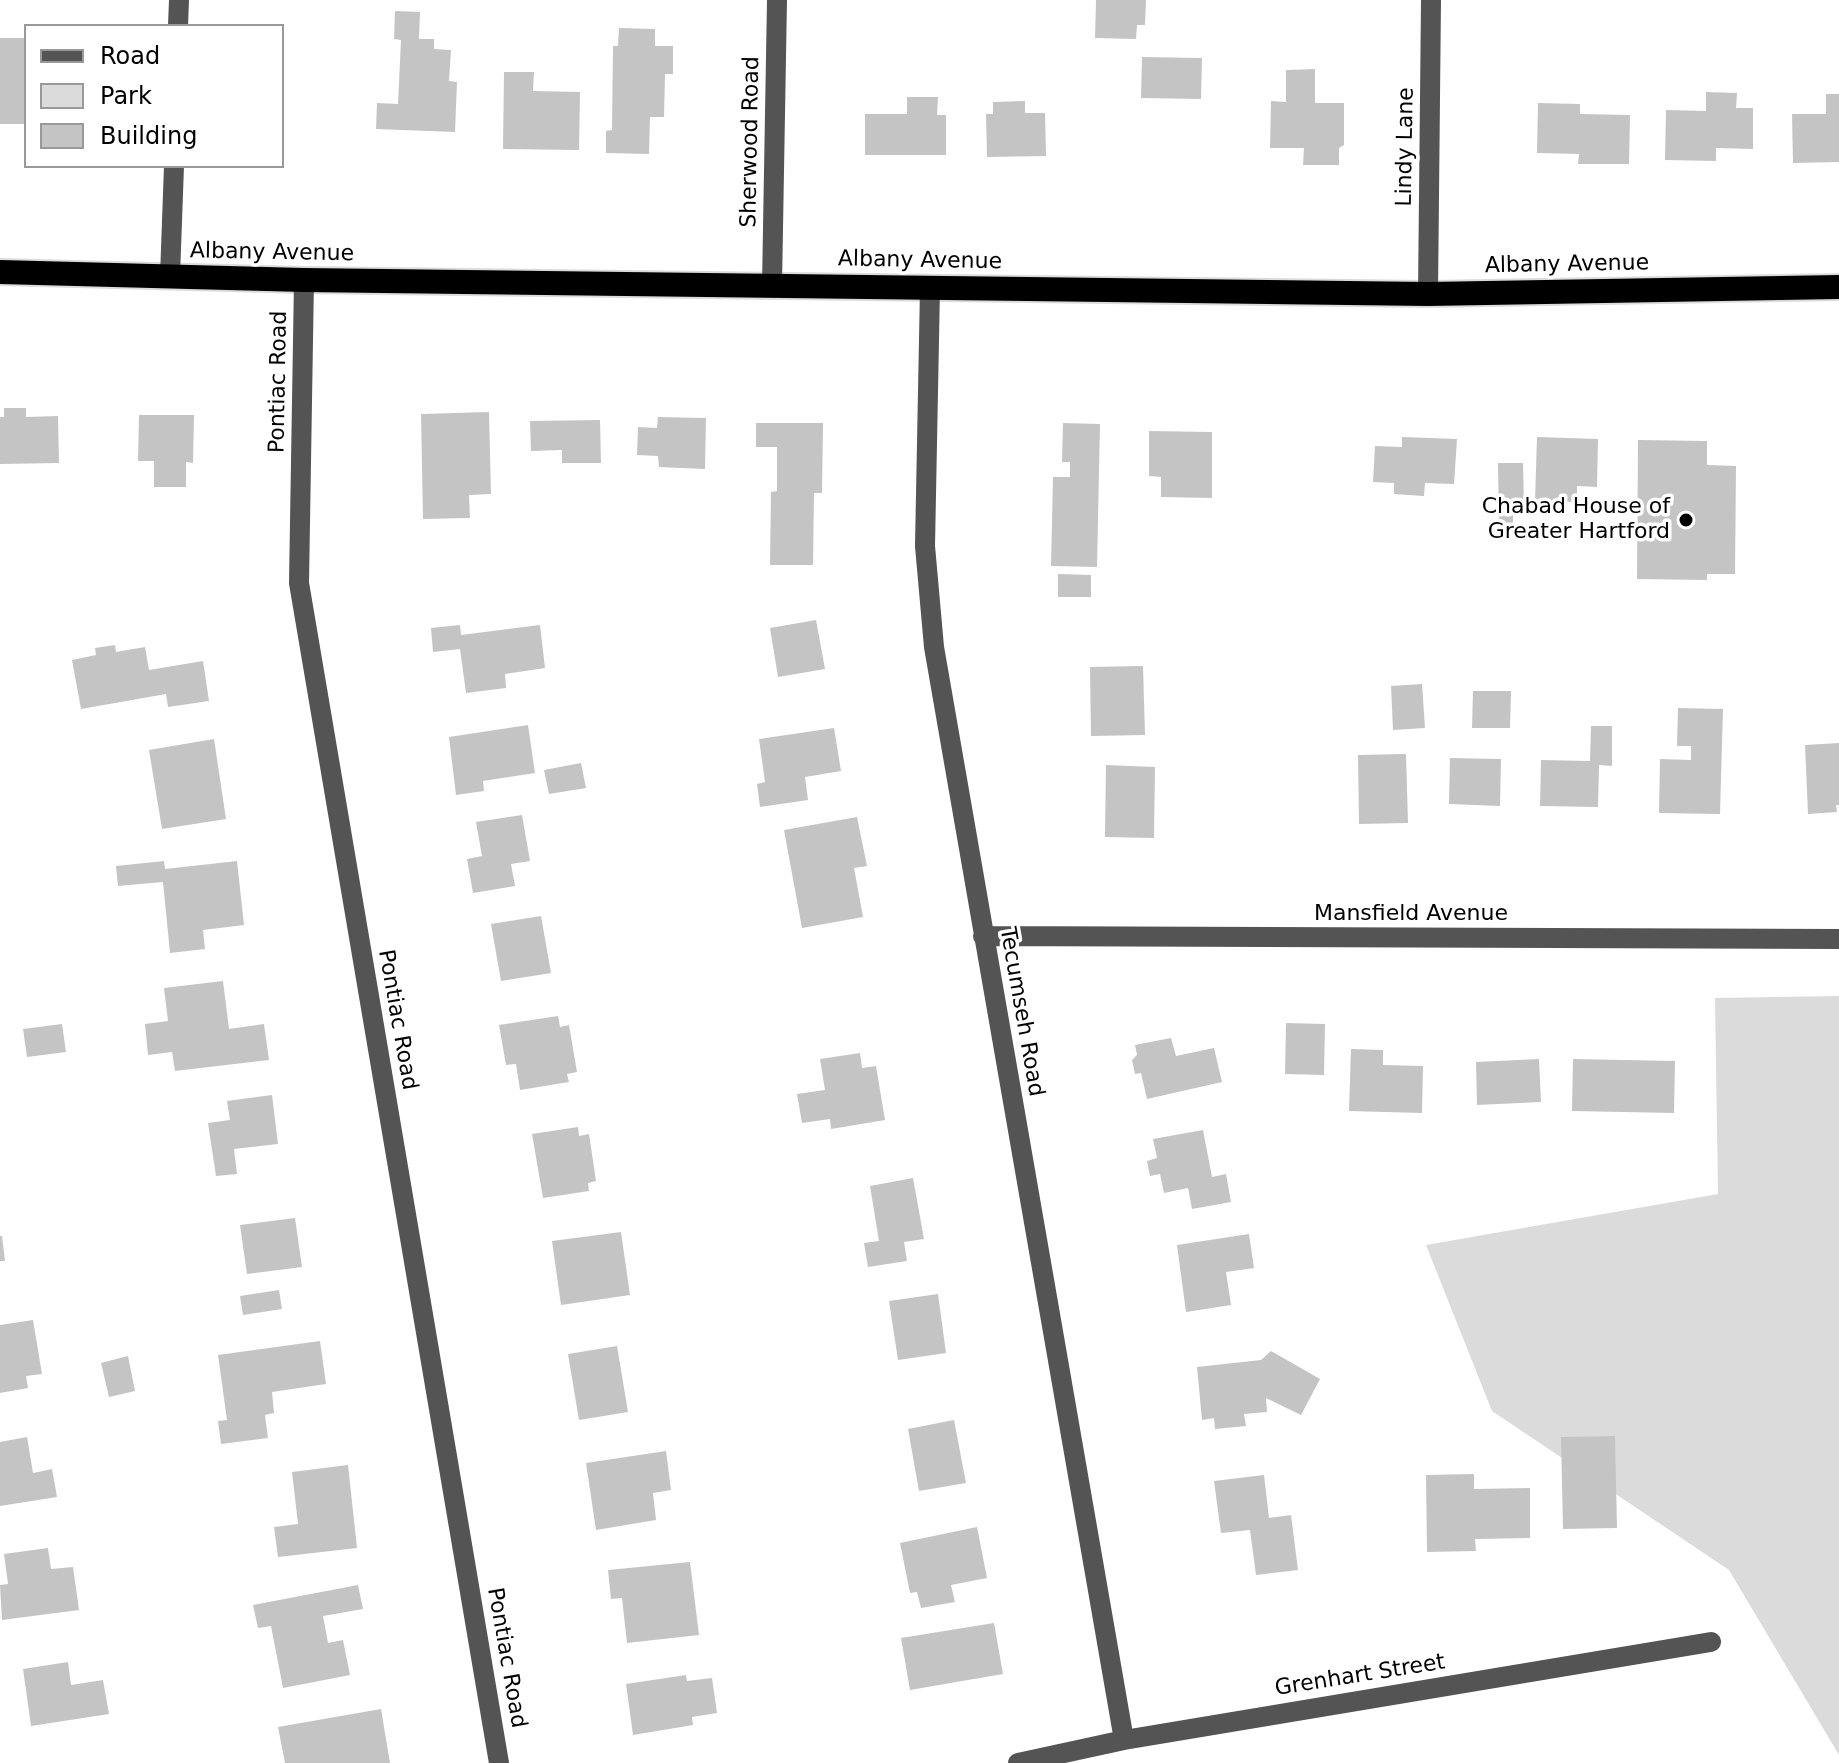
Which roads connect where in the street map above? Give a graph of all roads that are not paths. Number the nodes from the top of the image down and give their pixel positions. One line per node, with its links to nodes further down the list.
1 (179, 0): 4 (street)
2 (777, 0): 9 (street, Sherwood Road)
3 (1431, 0): 12 (street, Lindy Lane)
4 (178, 24)
5 (174, 168): 7 (street)
6 (0, 272): 7 (highway, Albany Avenue)
7 (170, 276): 8 (highway, Albany Avenue)
8 (304, 280): 9 (highway, Albany Avenue); 17 (street, Pontiac Road)
9 (772, 285): 11 (highway, Albany Avenue)
10 (1839, 287): 12 (highway, Albany Avenue)
11 (930, 288): 12 (highway, Albany Avenue); 13 (street, Tecumseh Road)
12 (1428, 294)
13 (983, 936): 14 (street, Mansfield Avenue); 16 (street, Tecumseh Road)
14 (1839, 939)
15 (1711, 1642): 16 (street, Grenhart Street)
16 (1124, 1740): 18 (street, Grenhart Street)
17 (499, 1763)
18 (1018, 1763)

